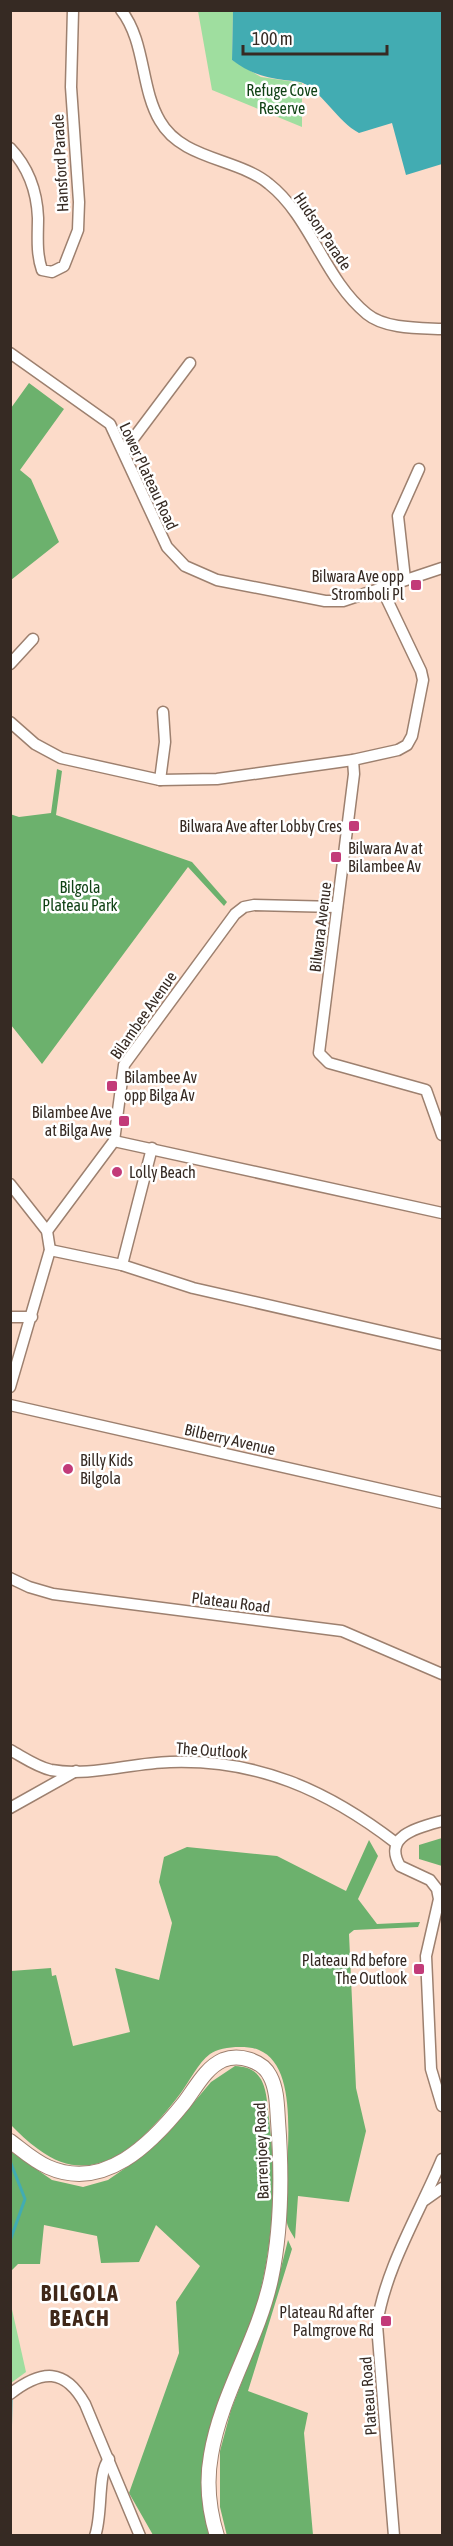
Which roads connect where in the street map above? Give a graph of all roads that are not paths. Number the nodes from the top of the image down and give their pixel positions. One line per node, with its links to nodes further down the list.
1 (73, 10): 3 (street, Hansford Parade)
2 (121, 10): 4 (street, Hudson Parade)
3 (10, 148)
4 (442, 329)
5 (10, 353): 7 (street, Lower Plateau Road)
6 (190, 363): 7 (street)
7 (124, 451): 11 (street, Lower Plateau Road)
8 (419, 469): 10 (street)
9 (442, 568): 10 (street, Lower Plateau Road)
10 (405, 579): 11 (street, Lower Plateau Road)
11 (381, 587): 16 (street)
12 (33, 639): 13 (street)
13 (10, 664)
14 (163, 712): 17 (street)
15 (10, 722): 17 (street)
16 (353, 760): 17 (street); 18 (street, Bilwara Avenue)
17 (160, 780)
18 (337, 907): 19 (street, Bilwara Avenue); 20 (street, Bilambee Avenue)
19 (442, 1135)
20 (114, 1141): 21 (street); 24 (street, Bilambee Avenue)
21 (152, 1148): 23 (street); 26 (street)
22 (10, 1185): 24 (street)
23 (442, 1213)
24 (47, 1231): 25 (street)
25 (50, 1250): 26 (street); 28 (street)
26 (122, 1265): 29 (street)
27 (10, 1317): 28 (street)
28 (32, 1317): 30 (street)
29 (442, 1345)
30 (10, 1387)
31 (10, 1405): 32 (street, Bilberry Avenue)
32 (442, 1503)
33 (10, 1578): 34 (street, Plateau Road)
34 (442, 1674)
35 (10, 1750): 36 (street, The Outlook)
36 (76, 1771): 37 (street); 39 (street, The Outlook)
37 (10, 1808)
38 (442, 1821): 39 (street)
39 (396, 1843): 40 (street)
40 (442, 2106)
41 (10, 2141): 49 (main road, Barrenjoey Road)
42 (442, 2159): 44 (street, Plateau Road)
43 (442, 2188): 44 (street)
44 (425, 2200): 50 (street, Plateau Road)
45 (10, 2394): 46 (street)
46 (109, 2459): 47 (street); 48 (street)
47 (96, 2535)
48 (140, 2535)
49 (217, 2535)
50 (394, 2535)

